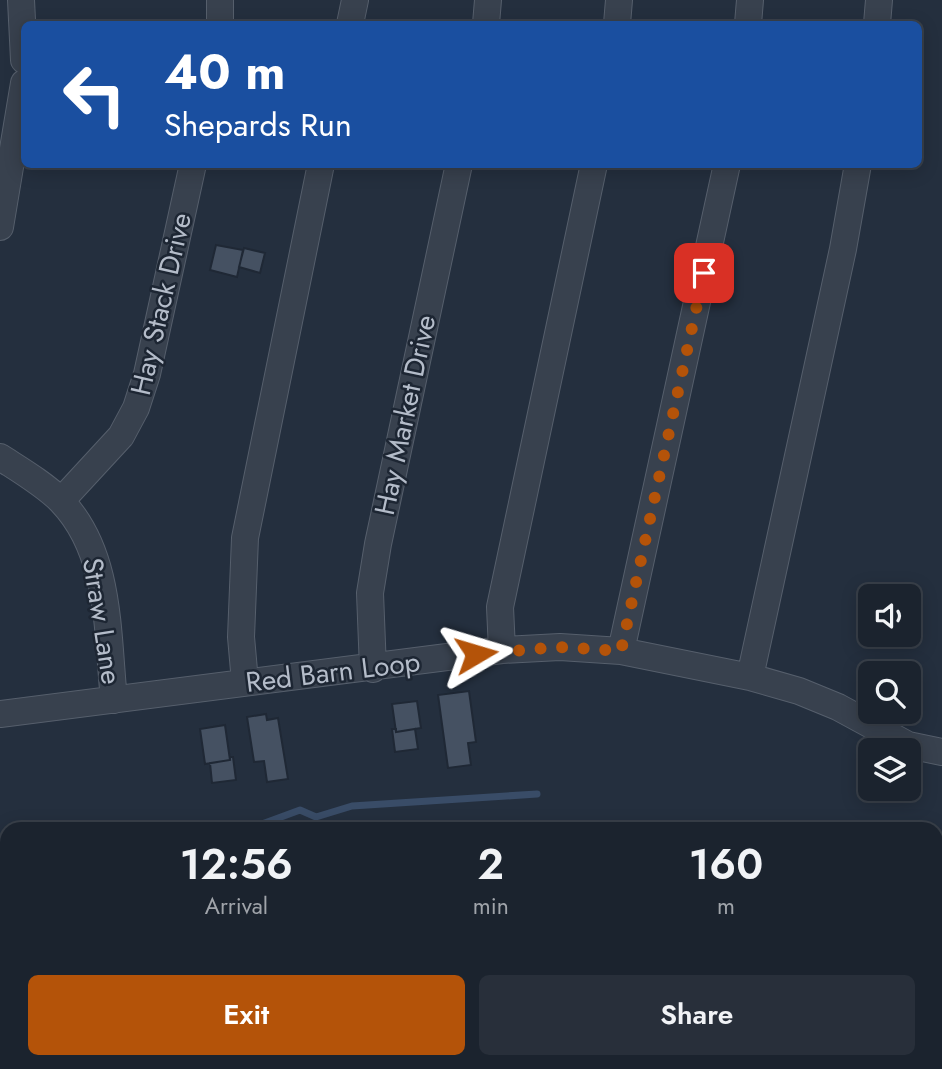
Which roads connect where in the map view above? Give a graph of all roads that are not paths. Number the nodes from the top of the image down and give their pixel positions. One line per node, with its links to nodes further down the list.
1 (21, 0): 8 (street)
2 (220, 0): 9 (street)
3 (355, 0): 10 (street)
4 (488, 0): 11 (street)
5 (619, 0): 12 (street)
6 (750, 0): 13 (street)
7 (879, 0): 14 (street)
8 (22, 21)
9 (220, 21)
10 (351, 21)
11 (486, 21)
12 (617, 21)
13 (748, 21)
14 (877, 21)
15 (21, 101): 22 (street)
16 (192, 168): 24 (street, Hay Stack Drive)
17 (320, 168): 29 (street)
18 (458, 168): 27 (street, Hay Market Drive)
19 (593, 168): 25 (street)
20 (726, 168): 26 (street)
21 (857, 168): 28 (street)
22 (0, 227)
23 (0, 457): 24 (street, Straw Lane)
24 (61, 501): 30 (street, Straw Lane)
25 (502, 650): 26 (street, Red Barn Loop); 27 (street, Red Barn Loop)
26 (621, 651): 28 (street, Red Barn Loop)
27 (373, 669): 29 (street, Red Barn Loop)
28 (750, 677): 32 (street, Red Barn Loop)
29 (245, 682): 30 (street, Red Barn Loop)
30 (114, 700): 31 (street, Red Barn Loop)
31 (0, 714)
32 (942, 752)

